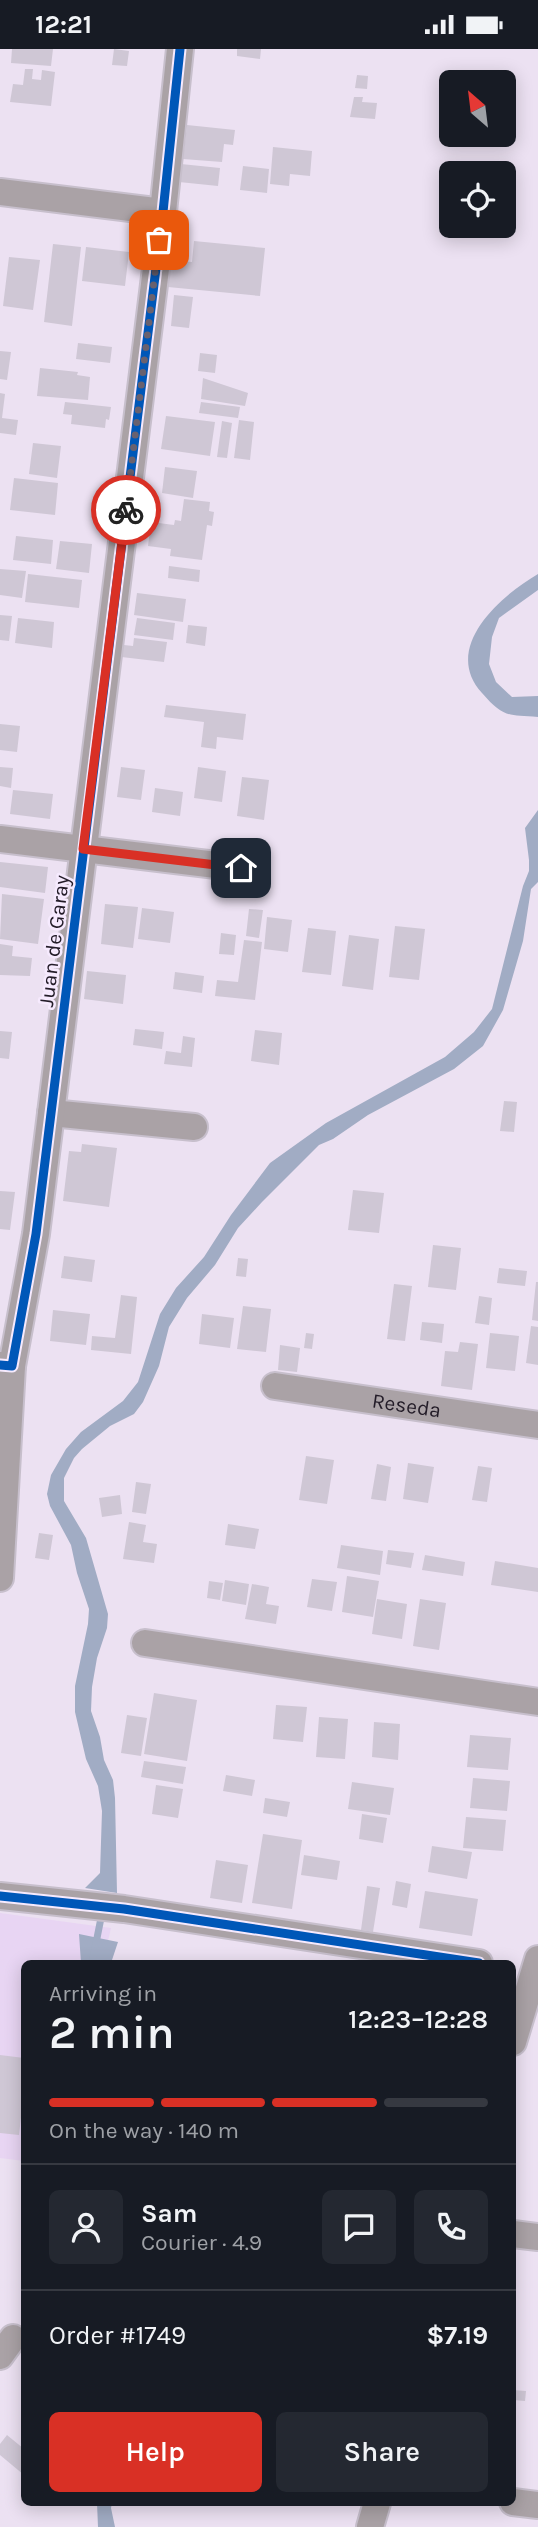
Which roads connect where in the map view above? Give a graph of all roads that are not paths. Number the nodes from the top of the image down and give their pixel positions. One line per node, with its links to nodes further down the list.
1 (180, 49): 3 (street, Juan de Garay)
2 (0, 192): 3 (street)
3 (163, 212): 5 (street, Juan de Garay)
4 (0, 839): 5 (street)
5 (83, 849): 6 (street); 7 (street, Juan de Garay)
6 (241, 868)
7 (51, 1113): 8 (street); 9 (street, Juan de Garay)
8 (194, 1127)
9 (6, 1365): 12 (street, Juan de Garay)
10 (275, 1386): 11 (street, Reseda)
11 (538, 1425)
12 (0, 1578)
13 (145, 1643): 14 (street)
14 (538, 1702)
15 (0, 1896): 16 (street)
16 (459, 1960)
17 (531, 1968): 18 (street)
18 (516, 2030)
19 (516, 2234): 20 (street)
20 (538, 2237)
21 (516, 2502): 22 (street)
22 (538, 2505)
23 (376, 2506): 24 (street)
24 (370, 2527)

